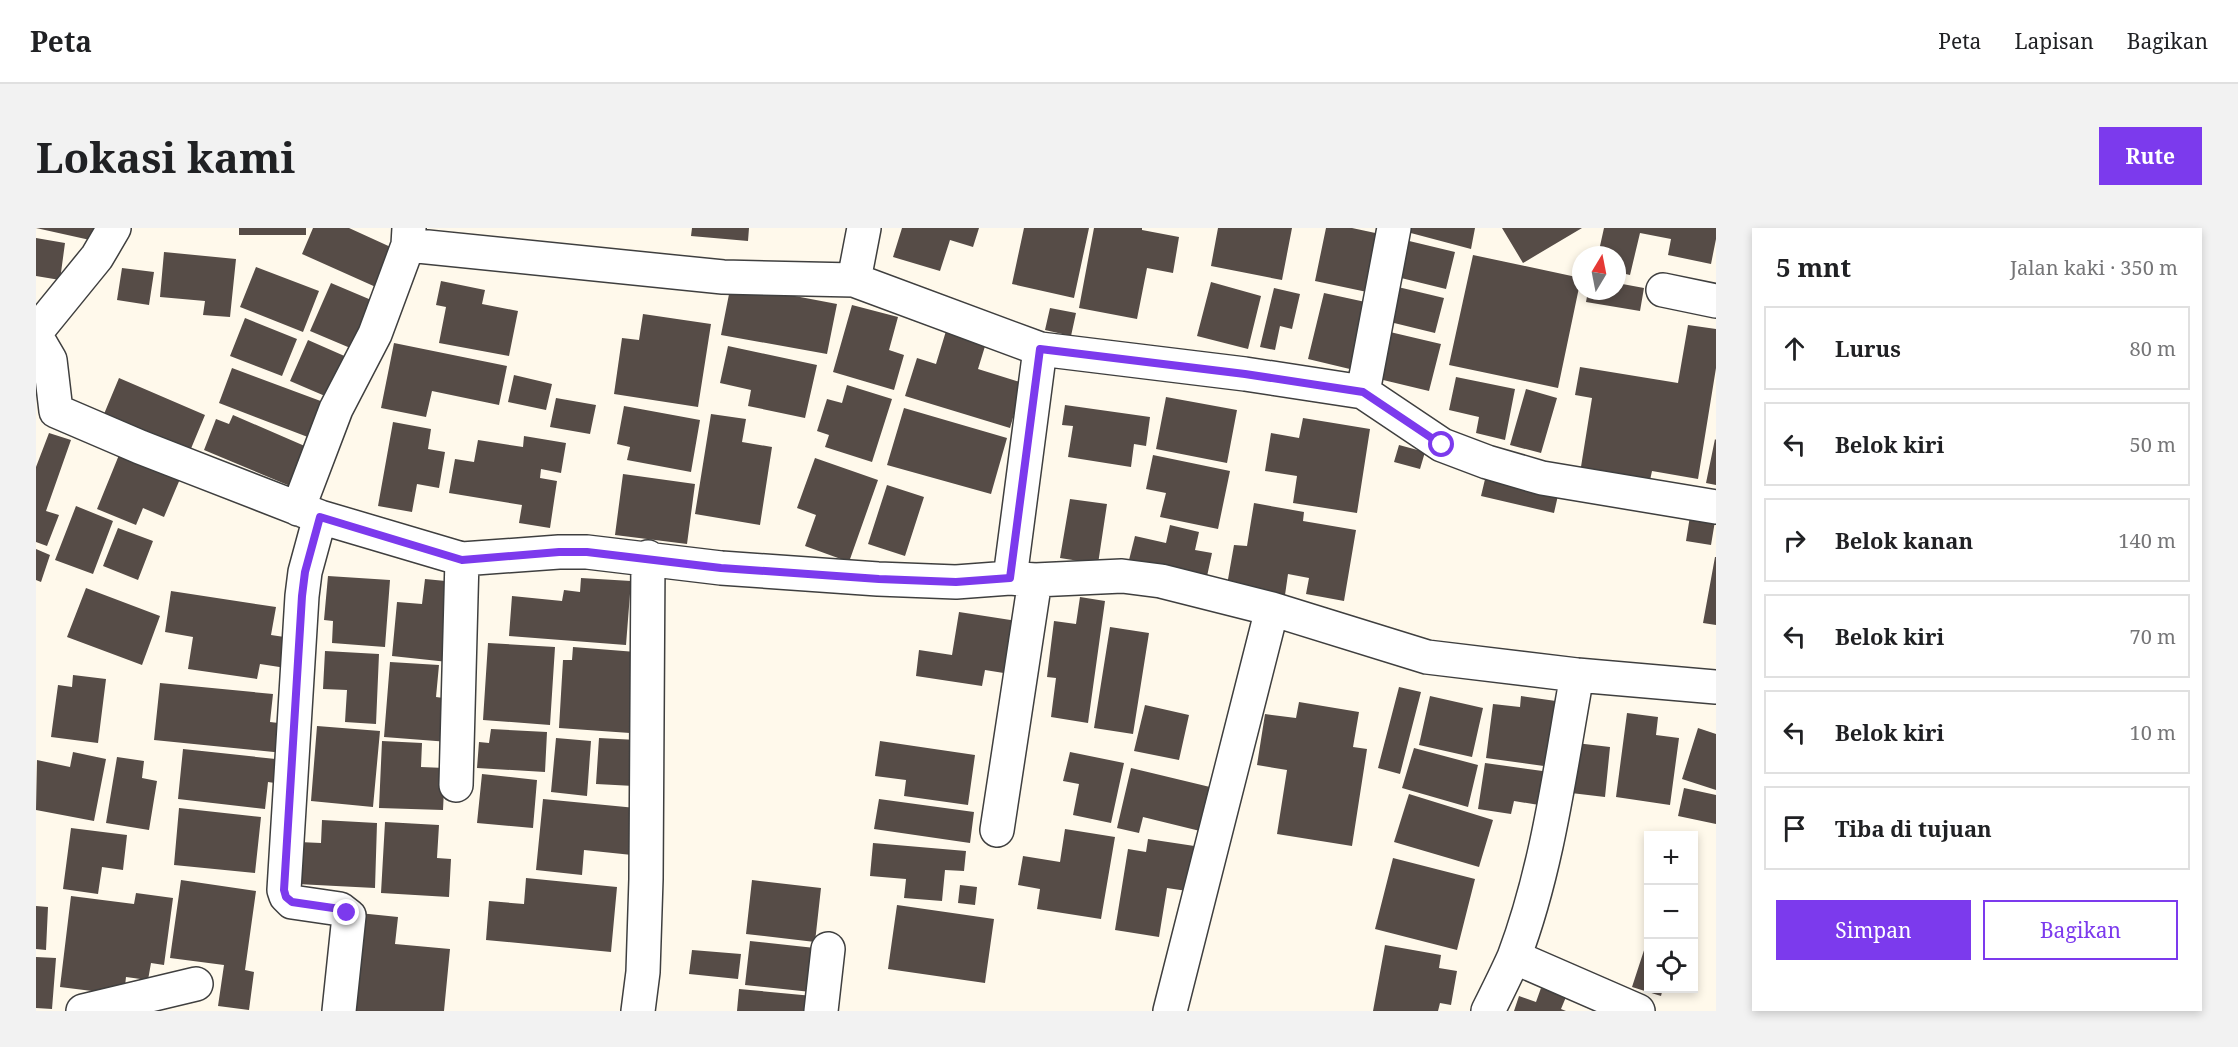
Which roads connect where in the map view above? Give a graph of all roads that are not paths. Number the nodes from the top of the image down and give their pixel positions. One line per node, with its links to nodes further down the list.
1 (114, 228): 8 (street)
2 (864, 228): 5 (street)
3 (1394, 228): 10 (street)
4 (409, 237): 5 (street); 13 (street)
5 (854, 280): 9 (street)
6 (1663, 290): 7 (street)
7 (1716, 301)
8 (36, 334): 11 (street)
9 (1040, 349): 10 (street); 16 (street)
10 (1363, 392): 12 (street)
11 (46, 414): 13 (street)
12 (1716, 507)
13 (309, 513): 15 (street); 26 (street)
14 (648, 557): 15 (street); 16 (street); 27 (street)
15 (462, 560): 20 (street)
16 (1023, 579): 17 (street); 21 (street)
17 (1272, 609): 18 (street); 29 (street)
18 (1578, 675): 19 (street); 23 (street)
19 (1716, 687)
20 (456, 785)
21 (997, 830)
22 (828, 949): 28 (street)
23 (1514, 957): 30 (street); 31 (street)
24 (196, 984): 25 (street)
25 (83, 1011)
26 (339, 1011)
27 (638, 1011)
28 (821, 1011)
29 (1170, 1011)
30 (1488, 1011)
31 (1638, 1011)

